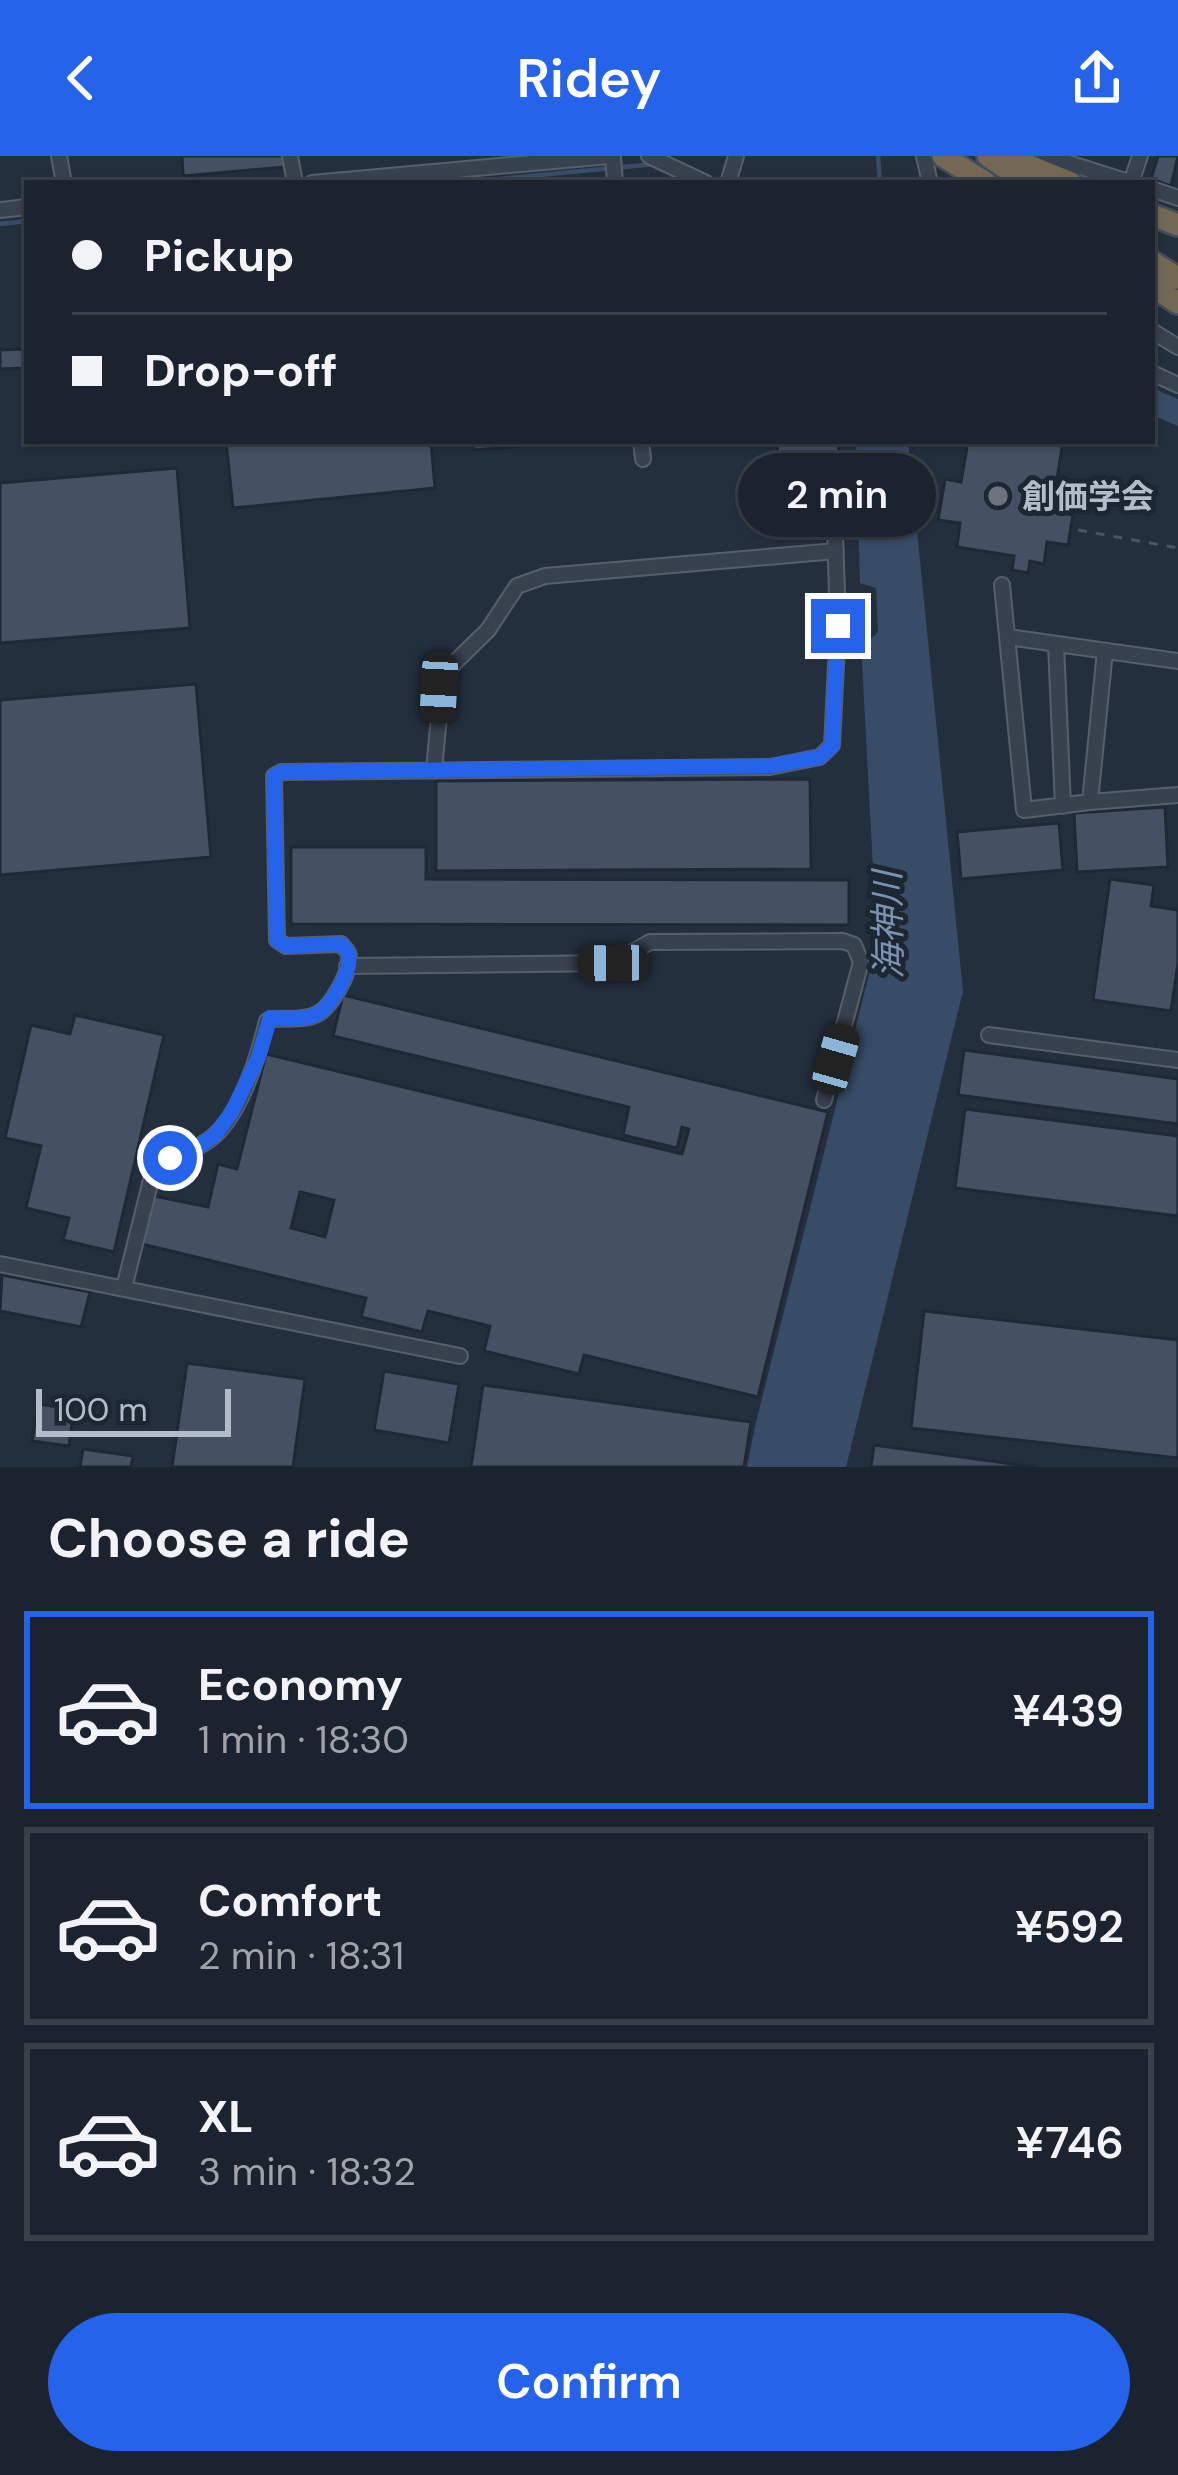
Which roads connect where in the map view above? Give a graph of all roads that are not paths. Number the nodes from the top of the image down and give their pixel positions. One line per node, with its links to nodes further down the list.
1 (611, 156): 7 (street)
2 (649, 156): 9 (street)
3 (943, 156): 10 (highway)
4 (988, 156): 11 (highway)
5 (1005, 156): 12 (highway)
6 (1046, 156): 13 (street)
7 (538, 159): 8 (street)
8 (340, 180)
9 (700, 180)
10 (981, 180)
11 (1024, 180)
12 (1064, 180)
13 (1122, 180)
14 (641, 444): 15 (street)
15 (643, 459)
16 (834, 501): 17 (street)
17 (836, 551): 23 (street); 23 (street)
18 (1002, 585): 19 (street)
19 (1007, 638): 20 (street); 26 (street)
20 (1056, 644): 21 (street); 26 (street)
21 (1105, 651): 22 (street); 25 (street)
22 (1178, 661)
23 (434, 770): 27 (street)
24 (1178, 794): 25 (street)
25 (1090, 802): 26 (street)
26 (1064, 806)
27 (347, 967): 30 (street); 32 (street)
28 (989, 1035): 29 (street)
29 (1178, 1060)
30 (824, 1100)
31 (0, 1264): 32 (street)
32 (124, 1288): 33 (street)
33 (460, 1356)

